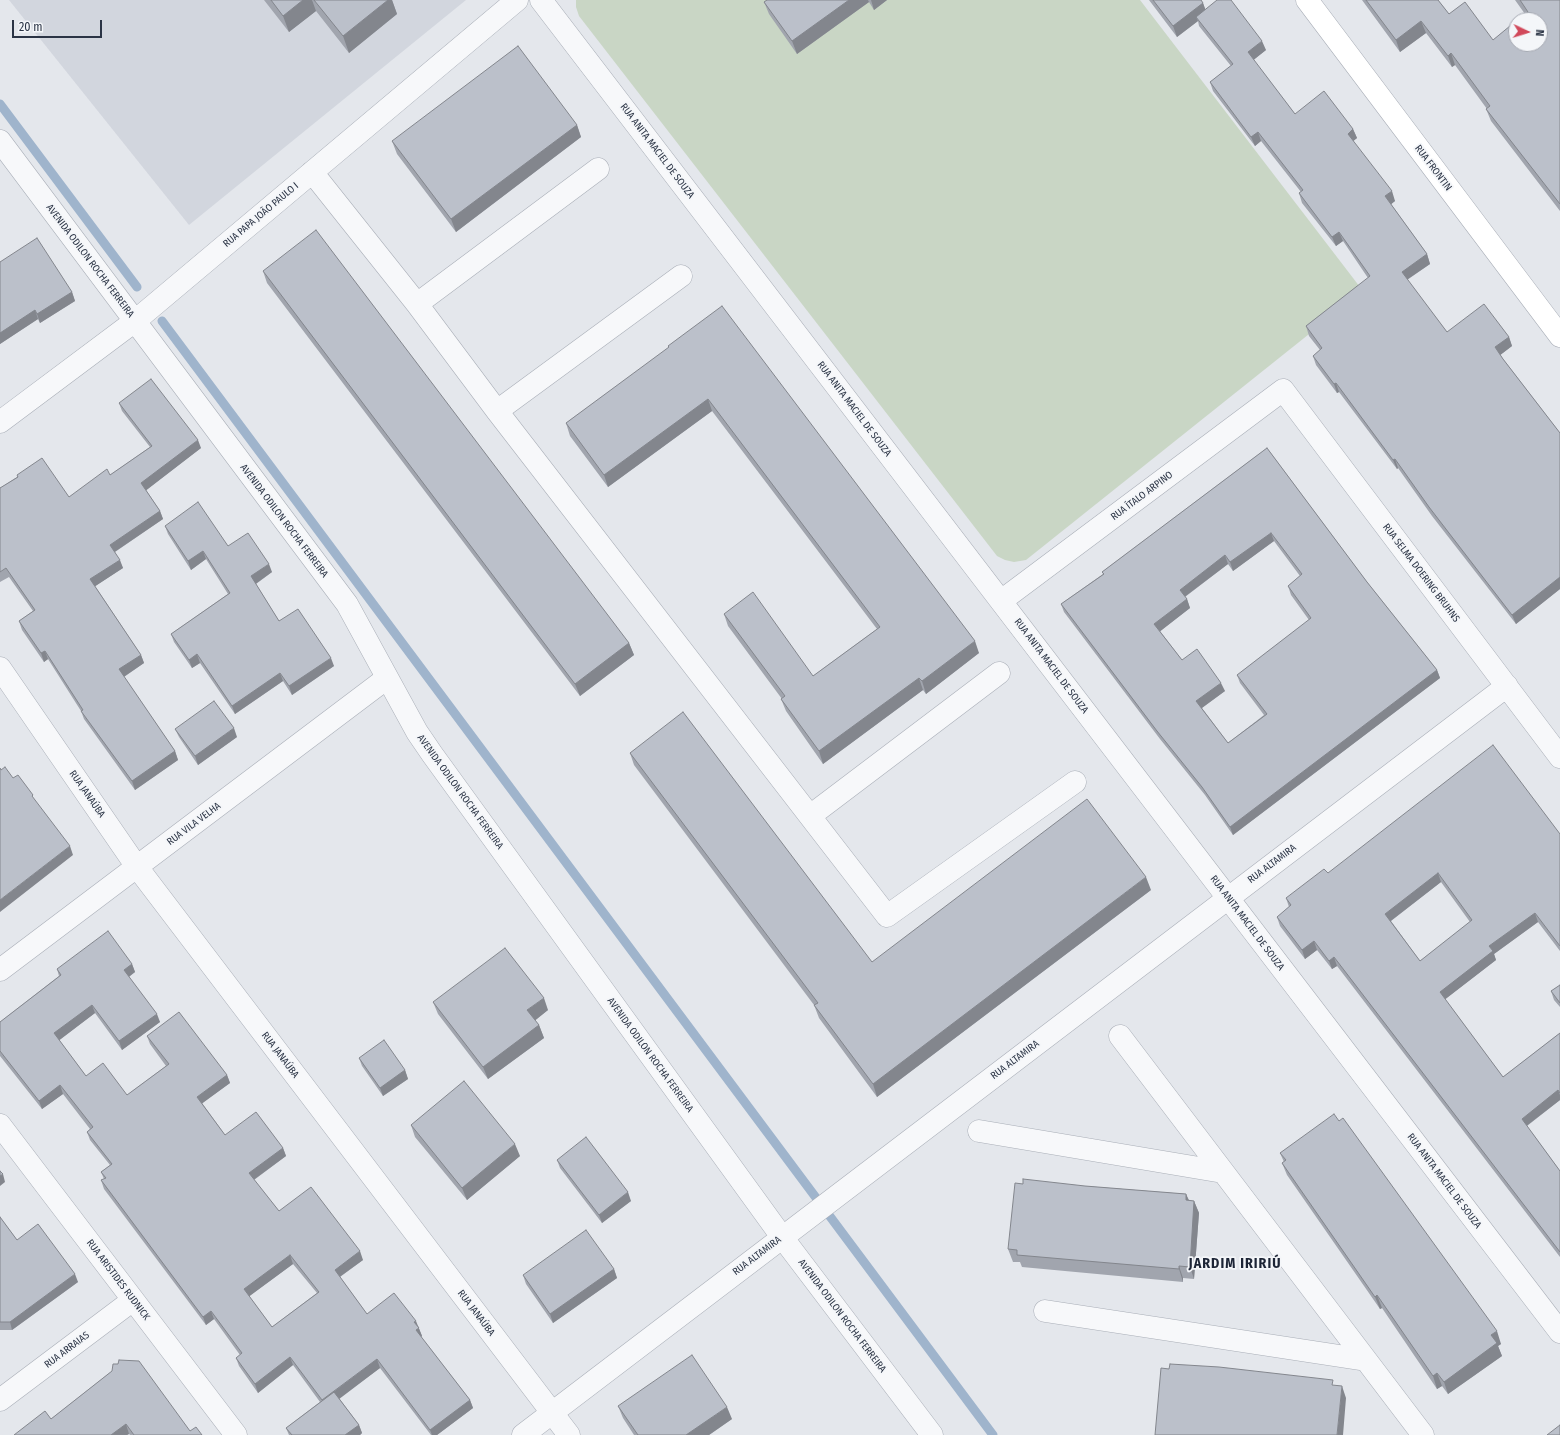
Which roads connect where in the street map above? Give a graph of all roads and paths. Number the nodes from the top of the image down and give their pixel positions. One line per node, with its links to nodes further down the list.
1 (517, 0): 6 (street, RUA PAPA JOÃO PAULO I)
2 (541, 0): 14 (street, RUA ANITA MACIEL DE SOUZA)
3 (1307, 0): 10 (street, RUA FRONTIN)
4 (0, 141): 9 (street, AVENIDA ODILON ROCHA FERREIRA)
5 (598, 169): 8 (street)
6 (312, 172): 8 (street); 9 (street, RUA PAPA JOÃO PAULO I)
7 (681, 276): 12 (street)
8 (417, 304): 12 (street)
9 (135, 321): 13 (street, RUA PAPA JOÃO PAULO I); 17 (street, AVENIDA ODILON ROCHA FERREIRA)
10 (1560, 336)
11 (1283, 390): 14 (street, RUA ÍTALO ARPINO); 18 (street, RUA SELMA DOERING BRUHNS)
12 (497, 412): 21 (street)
13 (0, 422)
14 (1001, 601): 23 (street, RUA ANITA MACIEL DE SOUZA)
15 (0, 668): 22 (street, RUA JANAÚBA)
16 (999, 673): 21 (street)
17 (387, 678): 22 (street, RUA VILA VELHA); 29 (street, AVENIDA ODILON ROCHA FERREIRA)
18 (1507, 686): 19 (street, RUA SELMA DOERING BRUHNS); 23 (street, RUA ALTAMIRA)
19 (1560, 757)
20 (1075, 782): 21 (street)
21 (810, 816)
22 (137, 867): 24 (street, RUA VILA VELHA); 35 (street, RUA JANAÚBA)
23 (1228, 898): 29 (street, RUA ALTAMIRA); 32 (street, RUA ANITA MACIEL DE SOUZA)
24 (0, 970)
25 (1120, 1036): 28 (street)
26 (0, 1125): 30 (street, RUA ARISTIDES RUDNICK)
27 (980, 1131): 28 (street)
28 (1223, 1172): 33 (street)
29 (782, 1237): 35 (street, RUA ALTAMIRA); 39 (street, AVENIDA ODILON ROCHA FERREIRA)
30 (133, 1300): 34 (street, RUA ARRAIAS); 36 (street, RUA ARISTIDES RUDNICK)
31 (1044, 1311): 33 (street)
32 (1560, 1332)
33 (1366, 1360): 40 (street)
34 (0, 1400)
35 (552, 1413): 37 (street, RUA ALTAMIRA); 38 (street, RUA JANAÚBA)
36 (236, 1435)
37 (523, 1435)
38 (569, 1435)
39 (932, 1435)
40 (1423, 1435)

